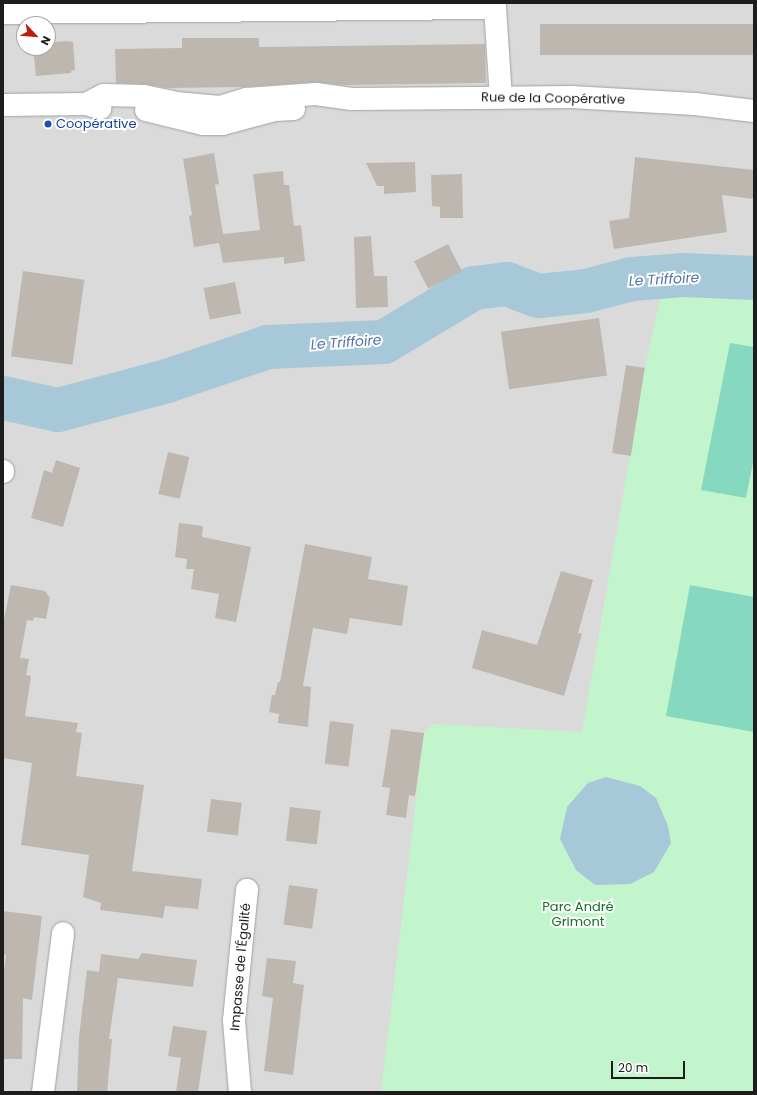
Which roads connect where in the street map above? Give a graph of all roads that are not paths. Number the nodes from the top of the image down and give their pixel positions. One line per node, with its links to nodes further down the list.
1 (495, 5): 2 (street); 3 (street)
2 (3, 13)
3 (501, 98): 4 (street, Rue de la Coopérative); 5 (street, Rue de la Coopérative)
4 (3, 105)
5 (754, 111)
6 (247, 890): 9 (street, Impasse de l'Égalité)
7 (63, 933): 8 (street)
8 (44, 1092)
9 (240, 1092)

